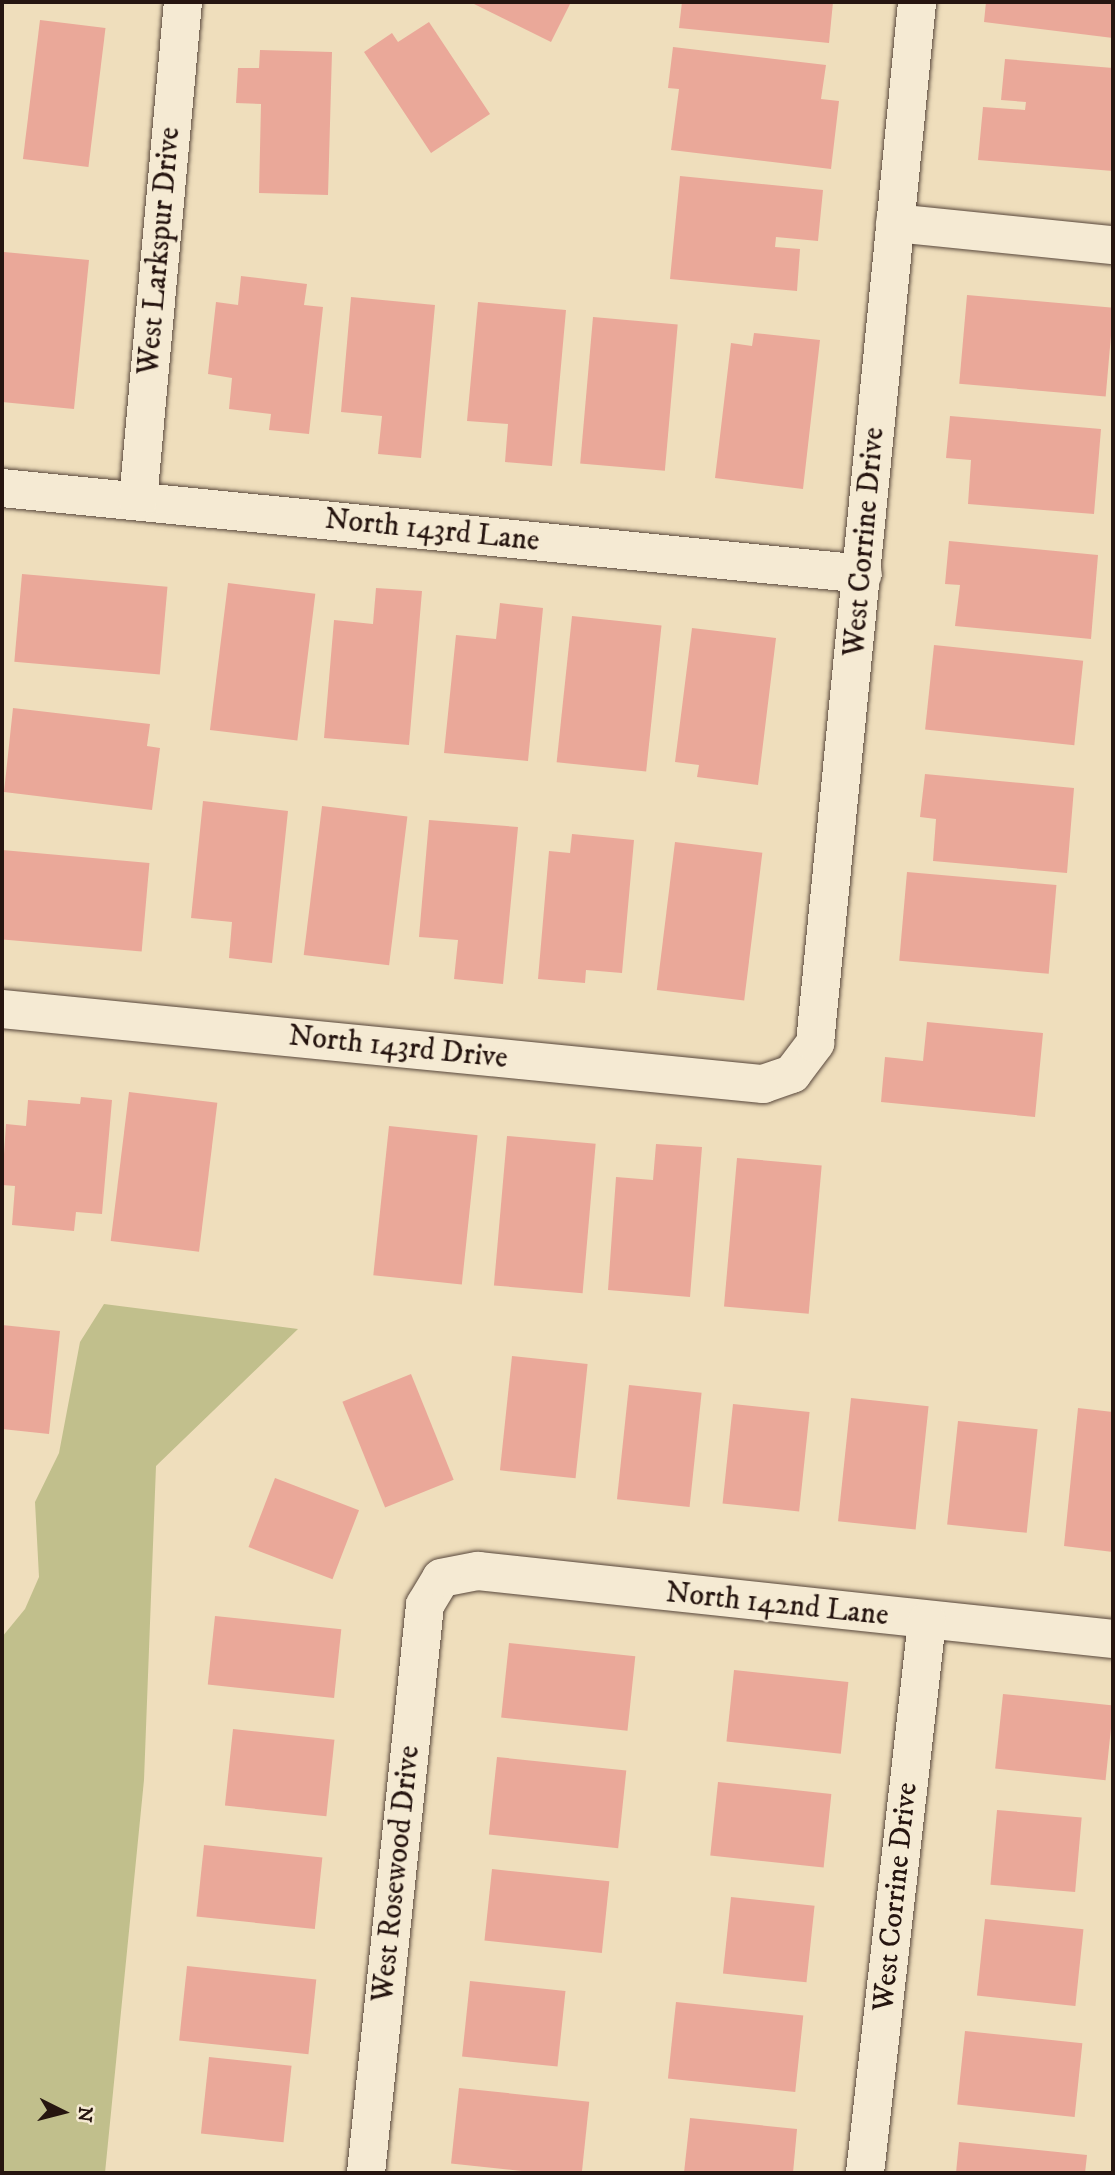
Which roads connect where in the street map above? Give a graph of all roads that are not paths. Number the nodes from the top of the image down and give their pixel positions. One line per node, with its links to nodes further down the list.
1 (183, 2): 6 (street, West Larkspur Drive)
2 (917, 2): 3 (street, West Corrine Drive)
3 (895, 223): 4 (street); 7 (street, West Corrine Drive)
4 (1113, 245)
5 (2, 488): 6 (street, North 143rd Lane)
6 (138, 501): 7 (street, North 143rd Lane)
7 (863, 574): 9 (street, West Corrine Drive)
8 (2, 1009): 9 (street, North 143rd Drive)
9 (792, 1074)
10 (441, 1578): 11 (street, North 142nd Lane); 13 (street, West Rosewood Drive)
11 (927, 1621): 12 (street, North 142nd Lane); 14 (street, West Corrine Drive)
12 (1113, 1639)
13 (366, 2173)
14 (865, 2173)

